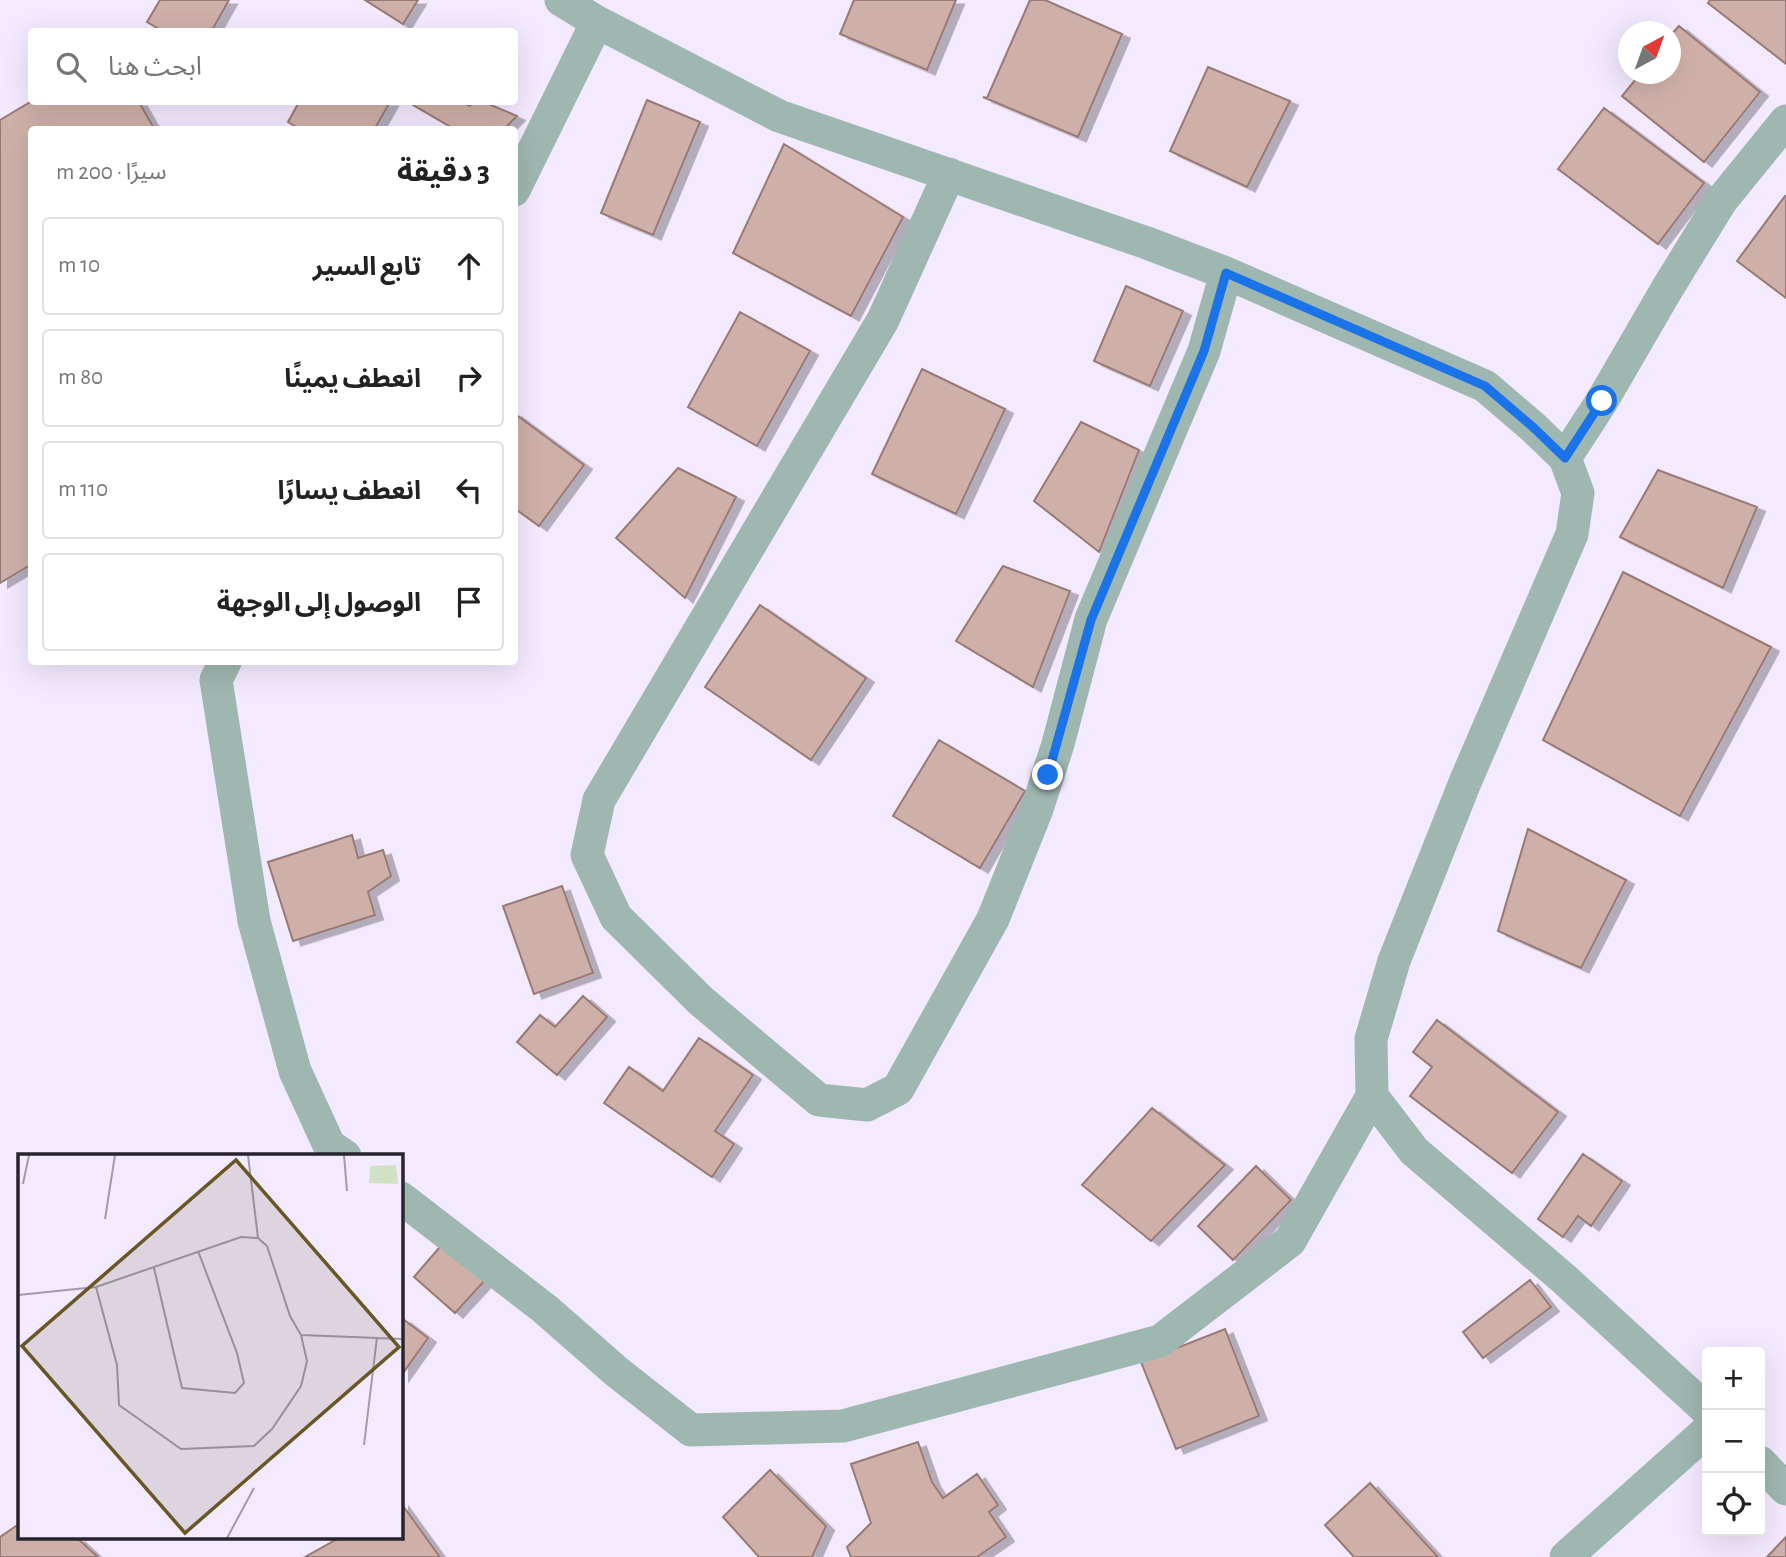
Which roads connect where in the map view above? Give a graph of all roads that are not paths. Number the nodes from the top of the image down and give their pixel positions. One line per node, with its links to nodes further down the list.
1 (561, 0): 2 (street)
2 (597, 22): 4 (street); 5 (street)
3 (1786, 121): 7 (street)
4 (949, 174): 6 (street); 6 (street)
5 (518, 182)
6 (1226, 273): 7 (street)
7 (1565, 458): 9 (street)
8 (224, 665): 10 (street)
9 (1372, 1096): 11 (street); 12 (street)
10 (342, 1154)
11 (402, 1199)
12 (1702, 1405)
13 (1702, 1435): 16 (street)
14 (1765, 1467): 15 (street)
15 (1786, 1489)
16 (1566, 1557)

